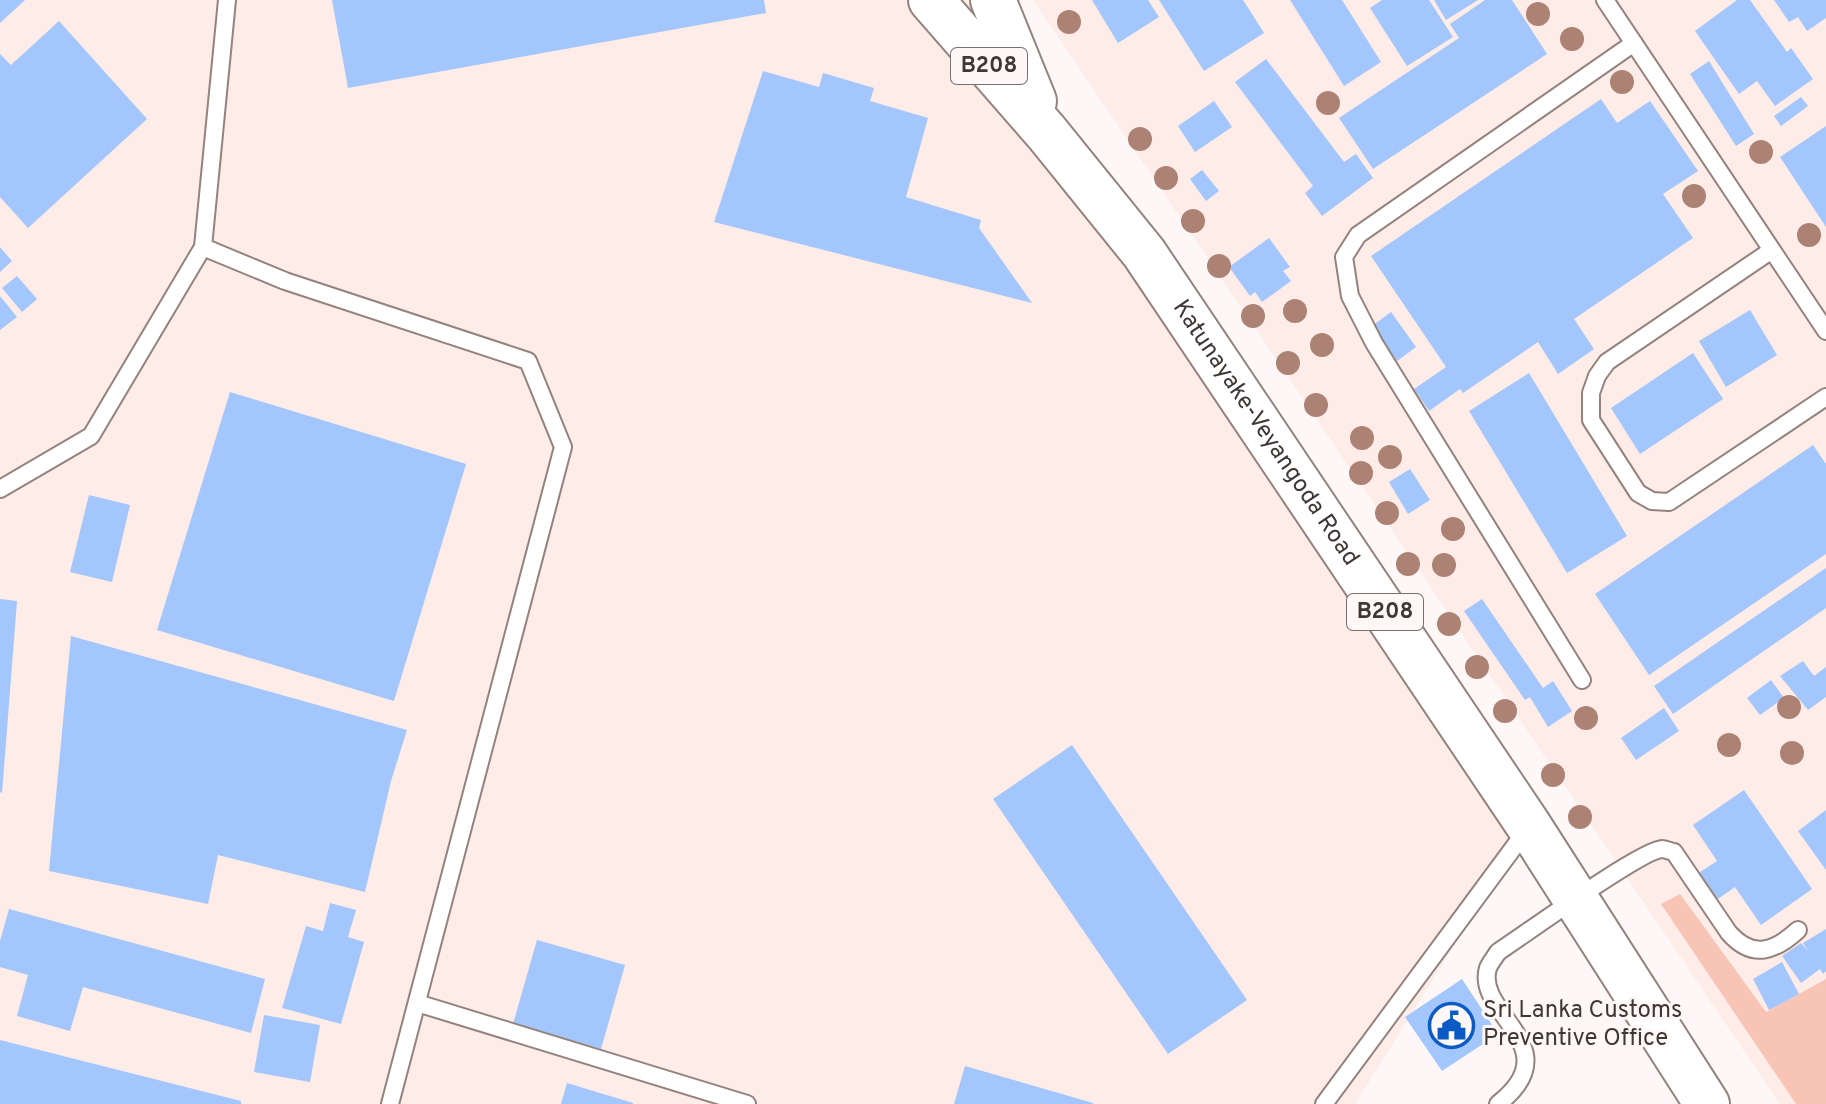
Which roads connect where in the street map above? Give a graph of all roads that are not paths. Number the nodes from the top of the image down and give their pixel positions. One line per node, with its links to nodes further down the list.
1 (227, 0): 7 (lane)
2 (993, 0): 6 (main road, Katunayake-Veyangoda Road / B208)
3 (1605, 0): 5 (lane)
4 (934, 1): 6 (main road, Katunayake-Veyangoda Road / B208)
5 (1634, 43): 8 (lane); 12 (lane)
6 (1047, 133): 13 (main road, Katunayake-Veyangoda Road / B208)
7 (203, 247): 11 (lane); 16 (lane)
8 (1772, 250): 9 (lane); 10 (lane)
9 (1826, 331)
10 (1826, 397)
11 (0, 489)
12 (1582, 680)
13 (1529, 826): 14 (main road, Katunayake-Veyangoda Road / B208); 19 (lane)
14 (1575, 901): 15 (lane); 20 (lane); 21 (main road, Katunayake-Veyangoda Road / B208)
15 (1798, 930)
16 (417, 1003): 17 (lane); 18 (lane)
17 (390, 1104)
18 (747, 1104)
19 (1324, 1104)
20 (1498, 1104)
21 (1707, 1104)

